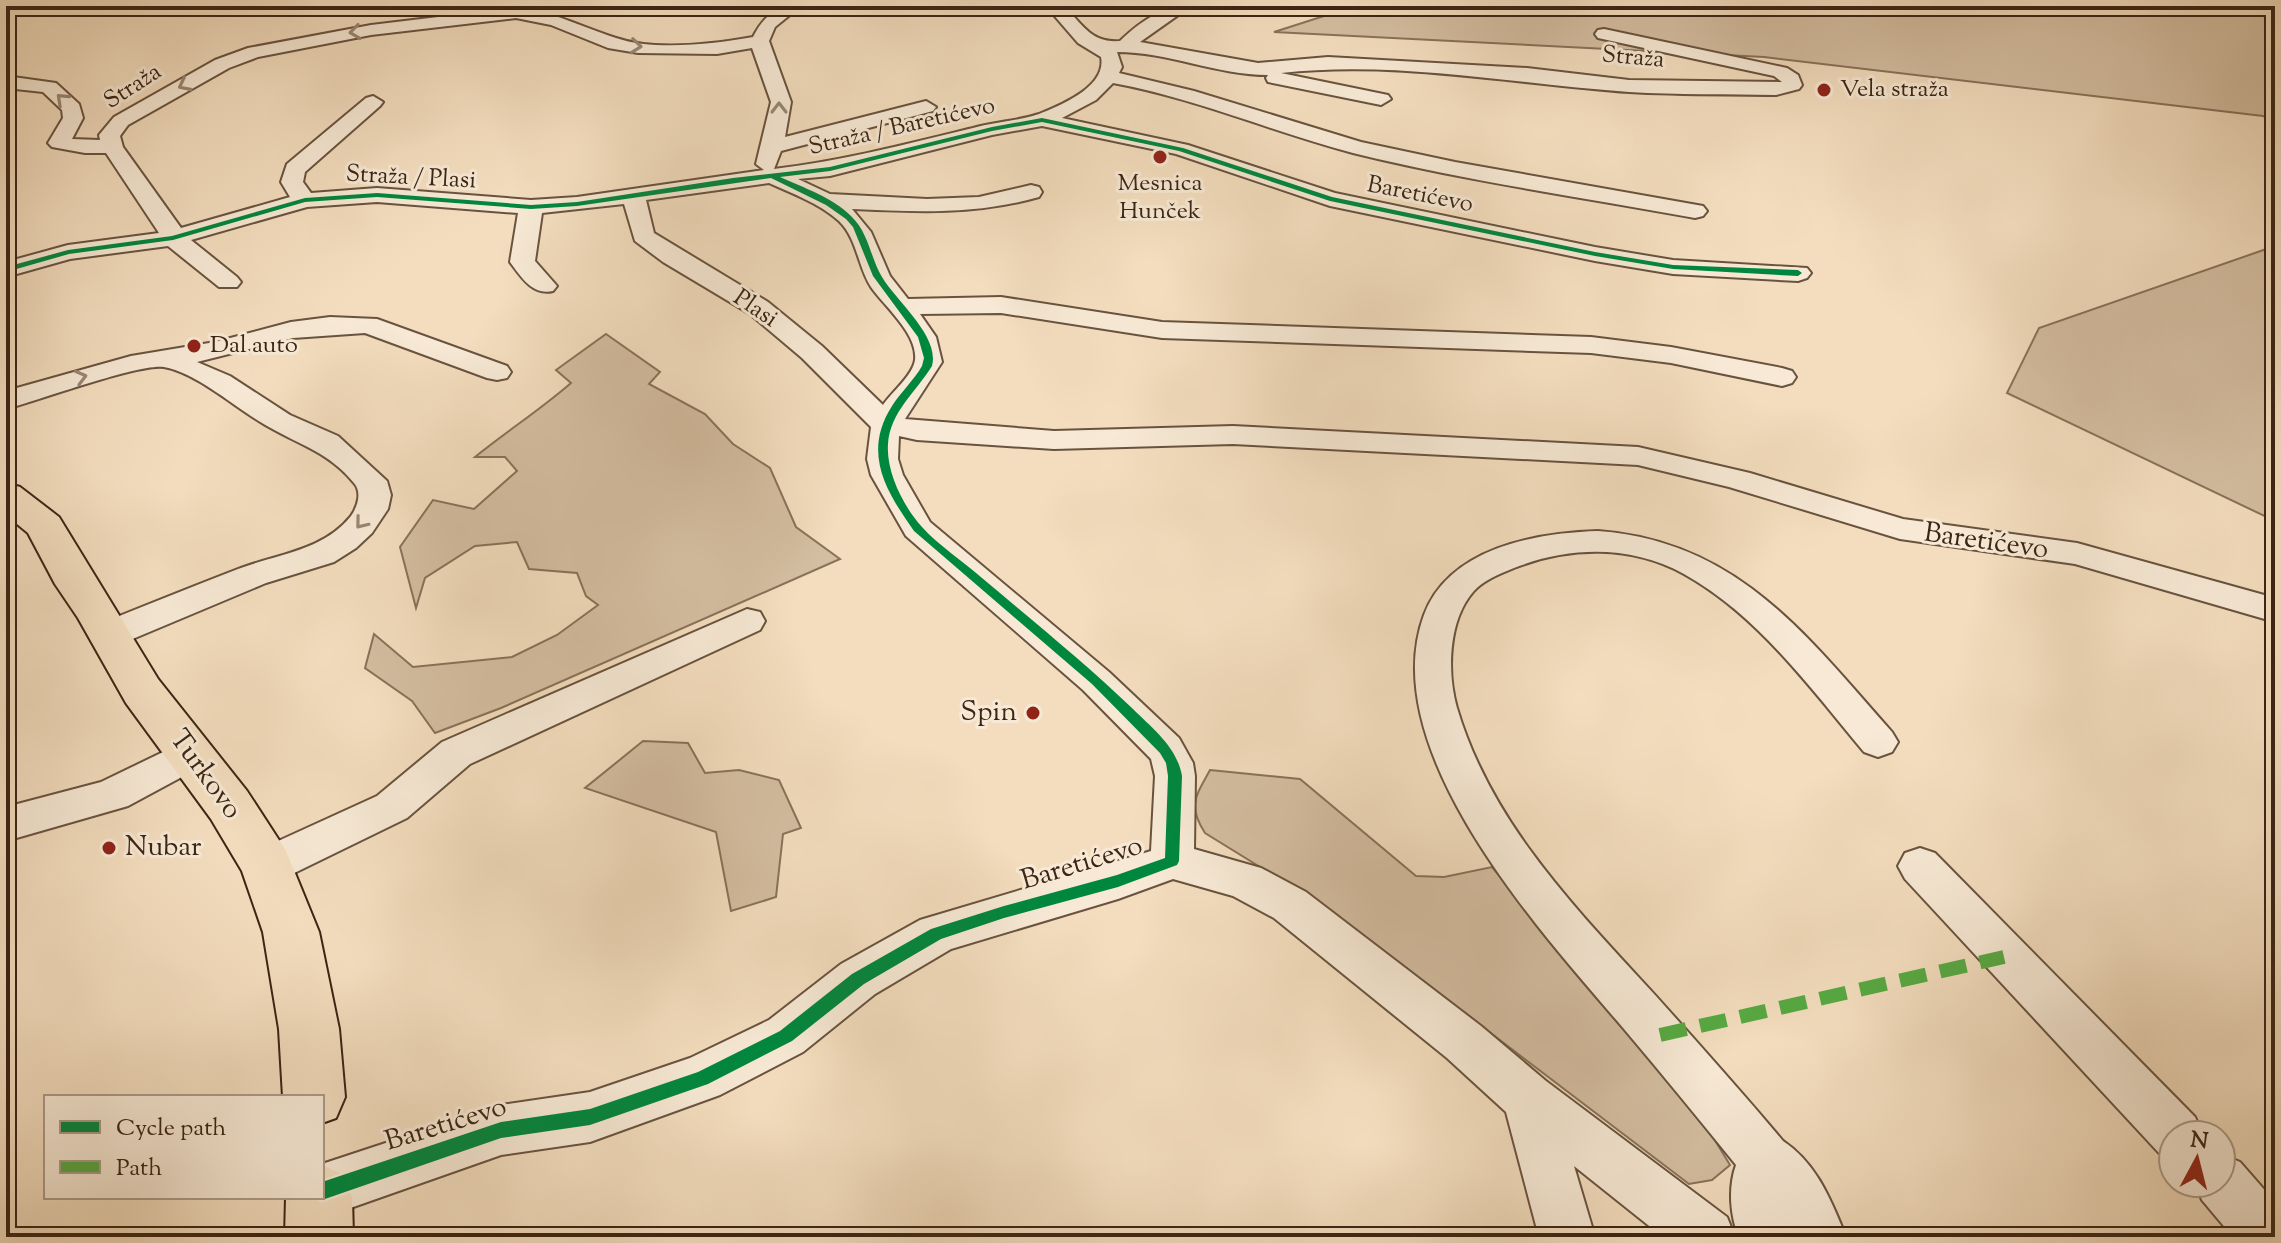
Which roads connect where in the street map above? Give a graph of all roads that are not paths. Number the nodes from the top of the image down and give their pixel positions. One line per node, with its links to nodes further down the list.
1 (189, 6): 2 (street)
2 (285, 6)
3 (793, 6): 9 (street)
4 (1054, 6): 12 (street)
5 (1183, 6): 11 (street)
6 (514, 9): 7 (street); 20 (street, Straža, one-way to 20)
7 (590, 34): 9 (street, one-way to 9); 10 (street)
8 (1604, 34): 13 (street, Straža)
9 (760, 41): 21 (street, one-way to 9)
10 (564, 43)
11 (1126, 46): 12 (street, Straža); 13 (street, Straža)
12 (1101, 48): 14 (street)
13 (1270, 70): 16 (street, Straža)
14 (1109, 77): 19 (street); 27 (street)
15 (6, 82): 20 (street, one-way to 15)
16 (1381, 99)
17 (373, 102): 24 (street)
18 (926, 107): 21 (street)
19 (1042, 120): 21 (street, Straža / Baretićevo); 30 (street, Baretićevo)
20 (112, 146): 28 (street, Straža)
21 (771, 161): 23 (street, Straža / Plasi); 25 (street)
22 (1031, 192): 25 (street)
23 (634, 197): 26 (street, Straža / Plasi); 38 (street, Plasi)
24 (305, 200): 26 (street, Straža / Plasi); 28 (street, Straža / Plasi)
25 (821, 201): 33 (street)
26 (531, 207): 32 (street)
27 (1695, 211)
28 (173, 238): 29 (street, Straža / Plasi); 31 (street)
29 (6, 270)
30 (1798, 273)
31 (228, 282)
32 (544, 286)
33 (903, 307): 36 (street); 38 (street)
34 (168, 359): 35 (street); 37 (street, one-way to 34); 42 (street, one-way to 42)
35 (497, 372)
36 (1782, 377)
37 (6, 400)
38 (885, 424): 40 (street, Baretićevo); 46 (street, Baretićevo)
39 (6, 495): 42 (main road, Turkovo)
40 (2275, 610)
41 (747, 621): 47 (street)
42 (110, 634): 44 (main road, Turkovo)
43 (1878, 742): 52 (street)
44 (190, 754): 45 (street); 47 (main road, Turkovo)
45 (6, 824)
46 (1172, 861): 50 (street, Baretićevo); 53 (street, Baretićevo)
47 (267, 866): 49 (main road, Turkovo)
48 (1920, 866): 51 (street)
49 (314, 1095)
50 (1528, 1098): 59 (street); 60 (street, Baretićevo)
51 (2161, 1119)
52 (1764, 1159): 56 (street); 57 (street)
53 (324, 1190)
54 (319, 1199): 58 (main road)
55 (2237, 1199): 61 (street)
56 (1757, 1231): 57 (street)
57 (1823, 1232)
58 (319, 1237)
59 (1567, 1237)
60 (1707, 1237)
61 (2271, 1237)

